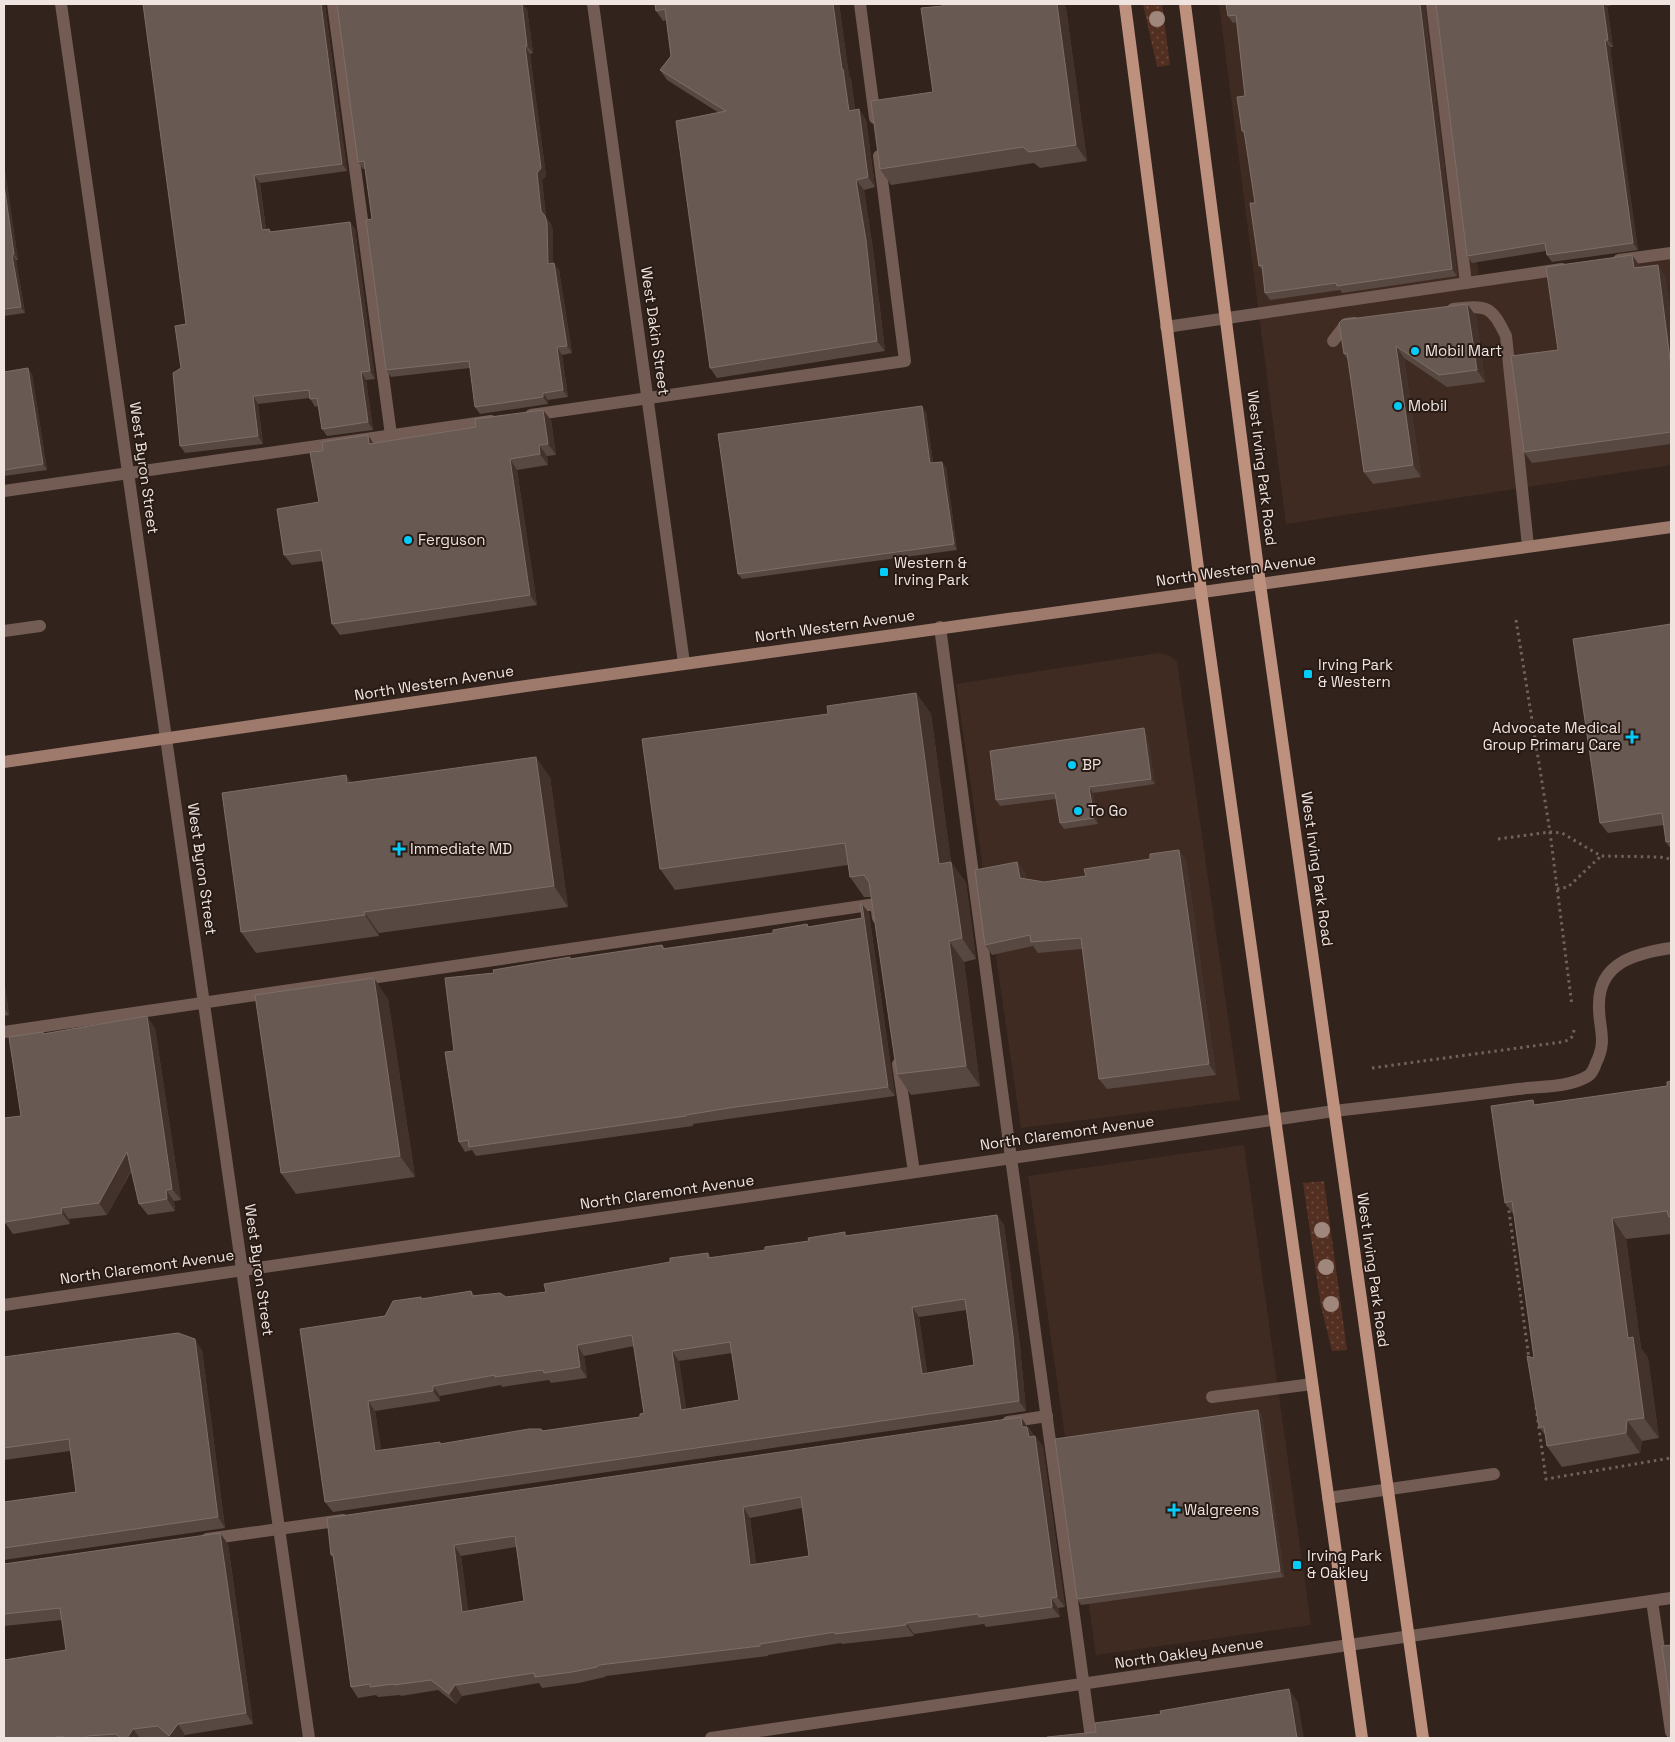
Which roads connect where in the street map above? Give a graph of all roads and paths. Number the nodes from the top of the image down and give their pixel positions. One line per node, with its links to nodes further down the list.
1 (61, 4): 21 (street, West Byron Street)
2 (333, 4): 20 (street)
3 (593, 4): 17 (street, West Dakin Street)
4 (860, 4): 17 (street)
5 (1125, 4): 15 (main road)
6 (1185, 4): 13 (main road, West Irving Park Road)
7 (1432, 4): 11 (street)
8 (1671, 253): 9 (street)
9 (1603, 263)
10 (1573, 267): 11 (street)
11 (1466, 283): 13 (street)
12 (1442, 311): 24 (street)
13 (1226, 319): 15 (street); 25 (main road, West Irving Park Road)
14 (1365, 322): 16 (street)
15 (1166, 327): 26 (main road)
16 (1333, 341)
17 (648, 398): 18 (street); 31 (street, West Dakin Street)
18 (519, 417)
19 (500, 420): 20 (street)
20 (391, 435): 21 (street)
21 (128, 473): 22 (street); 32 (street, West Byron Street)
22 (4, 491)
23 (1671, 527): 24 (main road, North Western Avenue)
24 (1528, 546): 25 (main road, North Western Avenue)
25 (1260, 584): 26 (main road, North Western Avenue); 47 (main road, West Irving Park Road)
26 (1201, 592): 29 (main road, North Western Avenue); 48 (main road)
27 (1516, 620): 34 (path)
28 (40, 626): 30 (street)
29 (940, 628): 31 (main road, North Western Avenue); 49 (street)
30 (4, 631)
31 (684, 663): 32 (main road, North Western Avenue)
32 (167, 740): 33 (main road, North Western Avenue); 41 (street, West Byron Street)
33 (4, 762)
34 (1550, 832): 35 (path); 36 (path); 38 (path)
35 (1498, 839)
36 (1601, 856): 37 (path); 38 (path)
37 (1671, 859)
38 (1557, 889): 42 (path)
39 (880, 933): 41 (street)
40 (1671, 948): 47 (street, North Claremont Avenue)
41 (205, 1002): 44 (street); 52 (street, West Byron Street)
42 (1573, 1016)
43 (1575, 1025): 46 (path)
44 (4, 1032)
45 (896, 1047): 50 (street)
46 (1372, 1068)
47 (1334, 1111): 48 (street, North Claremont Avenue); 62 (main road, West Irving Park Road)
48 (1275, 1119): 49 (street, North Claremont Avenue); 55 (main road)
49 (1011, 1158): 50 (street, North Claremont Avenue); 58 (street)
50 (914, 1172): 52 (street, North Claremont Avenue)
51 (1507, 1197): 54 (path)
52 (243, 1270): 53 (street, North Claremont Avenue); 65 (street, West Byron Street)
53 (4, 1305)
54 (1530, 1362)
55 (1312, 1384): 56 (street); 63 (main road)
56 (1212, 1397)
57 (1535, 1401): 60 (path)
58 (1047, 1416): 59 (street); 71 (street)
59 (998, 1424)
60 (1671, 1458)
61 (1494, 1474): 62 (street)
62 (1388, 1489): 63 (street); 69 (main road, West Irving Park Road)
63 (1328, 1498): 70 (main road)
64 (359, 1518): 65 (street)
65 (279, 1529): 66 (street); 73 (street, West Byron Street)
66 (199, 1540)
67 (1671, 1598): 68 (street, North Oakley Avenue)
68 (1652, 1601): 69 (street, North Oakley Avenue); 72 (street)
69 (1409, 1637): 70 (street, North Oakley Avenue); 77 (main road, West Irving Park Road)
70 (1349, 1646): 71 (street, North Oakley Avenue); 76 (main road)
71 (1083, 1684): 74 (street, North Oakley Avenue); 75 (street)
72 (1671, 1732)
73 (309, 1738)
74 (710, 1738)
75 (1091, 1738)
76 (1362, 1738)
77 (1423, 1738)

